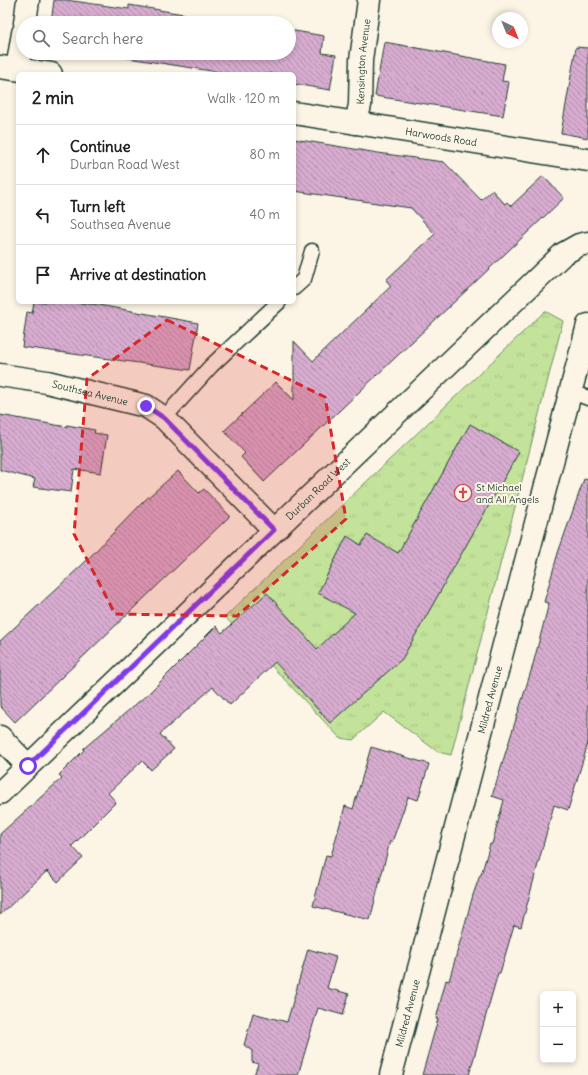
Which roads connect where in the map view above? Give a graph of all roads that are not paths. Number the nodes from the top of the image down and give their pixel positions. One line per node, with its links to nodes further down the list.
1 (28, 0): 3 (street)
2 (369, 0): 8 (street, Kensington Avenue)
3 (25, 16)
4 (16, 50): 5 (street)
5 (9, 68): 6 (street)
6 (37, 72)
7 (296, 113): 8 (street, Harwoods Road)
8 (356, 123): 9 (street, Harwoods Road)
9 (588, 160)
10 (588, 242): 18 (street, Durban Road West)
11 (312, 251): 12 (lane)
12 (296, 286)
13 (277, 304): 17 (lane)
14 (588, 325): 16 (street, Mildred Avenue)
15 (0, 376): 17 (street, Southsea Avenue)
16 (579, 394): 22 (street, Mildred Avenue)
17 (164, 418): 18 (street, Southsea Avenue)
18 (274, 530): 20 (street, Durban Road West)
19 (0, 737): 20 (street)
20 (28, 766): 21 (street, Durban Road West)
21 (0, 793)
22 (391, 1075)

